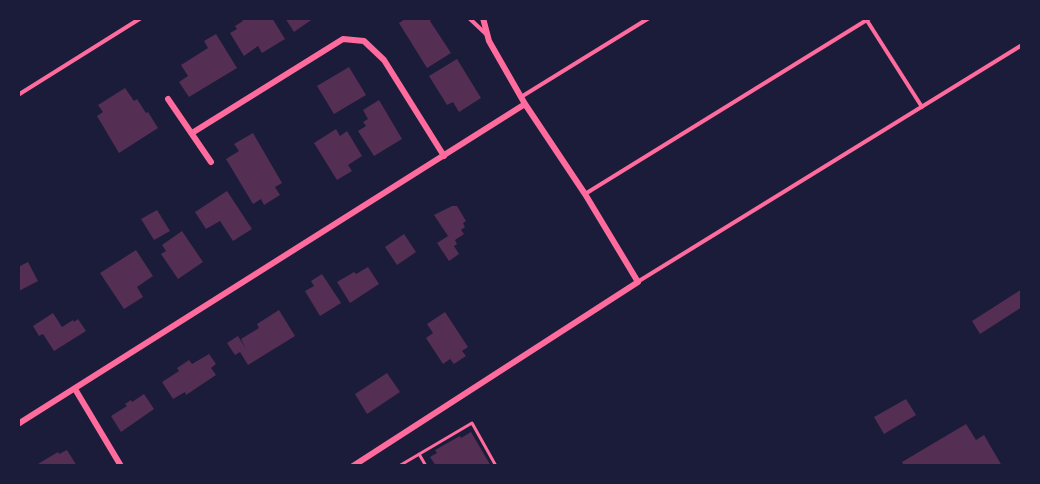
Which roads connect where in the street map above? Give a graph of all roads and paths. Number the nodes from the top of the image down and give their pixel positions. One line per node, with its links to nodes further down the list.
1 (141, 18): 8 (lane)
2 (469, 18): 6 (lane)
3 (483, 18): 6 (street)
4 (649, 18): 9 (lane)
5 (868, 19): 12 (lane); 16 (lane)
6 (486, 34): 9 (street)
7 (1022, 45): 12 (lane)
8 (18, 95)
9 (521, 97): 11 (street)
10 (168, 99): 13 (street)
11 (525, 104): 14 (street); 16 (street)
12 (922, 107): 17 (lane)
13 (192, 133): 14 (street); 15 (street)
14 (444, 156): 18 (street)
15 (211, 162)
16 (585, 194): 17 (street)
17 (638, 282): 22 (street)
18 (75, 389): 19 (street); 21 (street)
19 (18, 424)
20 (419, 454): 23 (path); 24 (path); 25 (path)
21 (121, 466)
22 (353, 466)
23 (399, 466)
24 (426, 466)
25 (496, 466)

